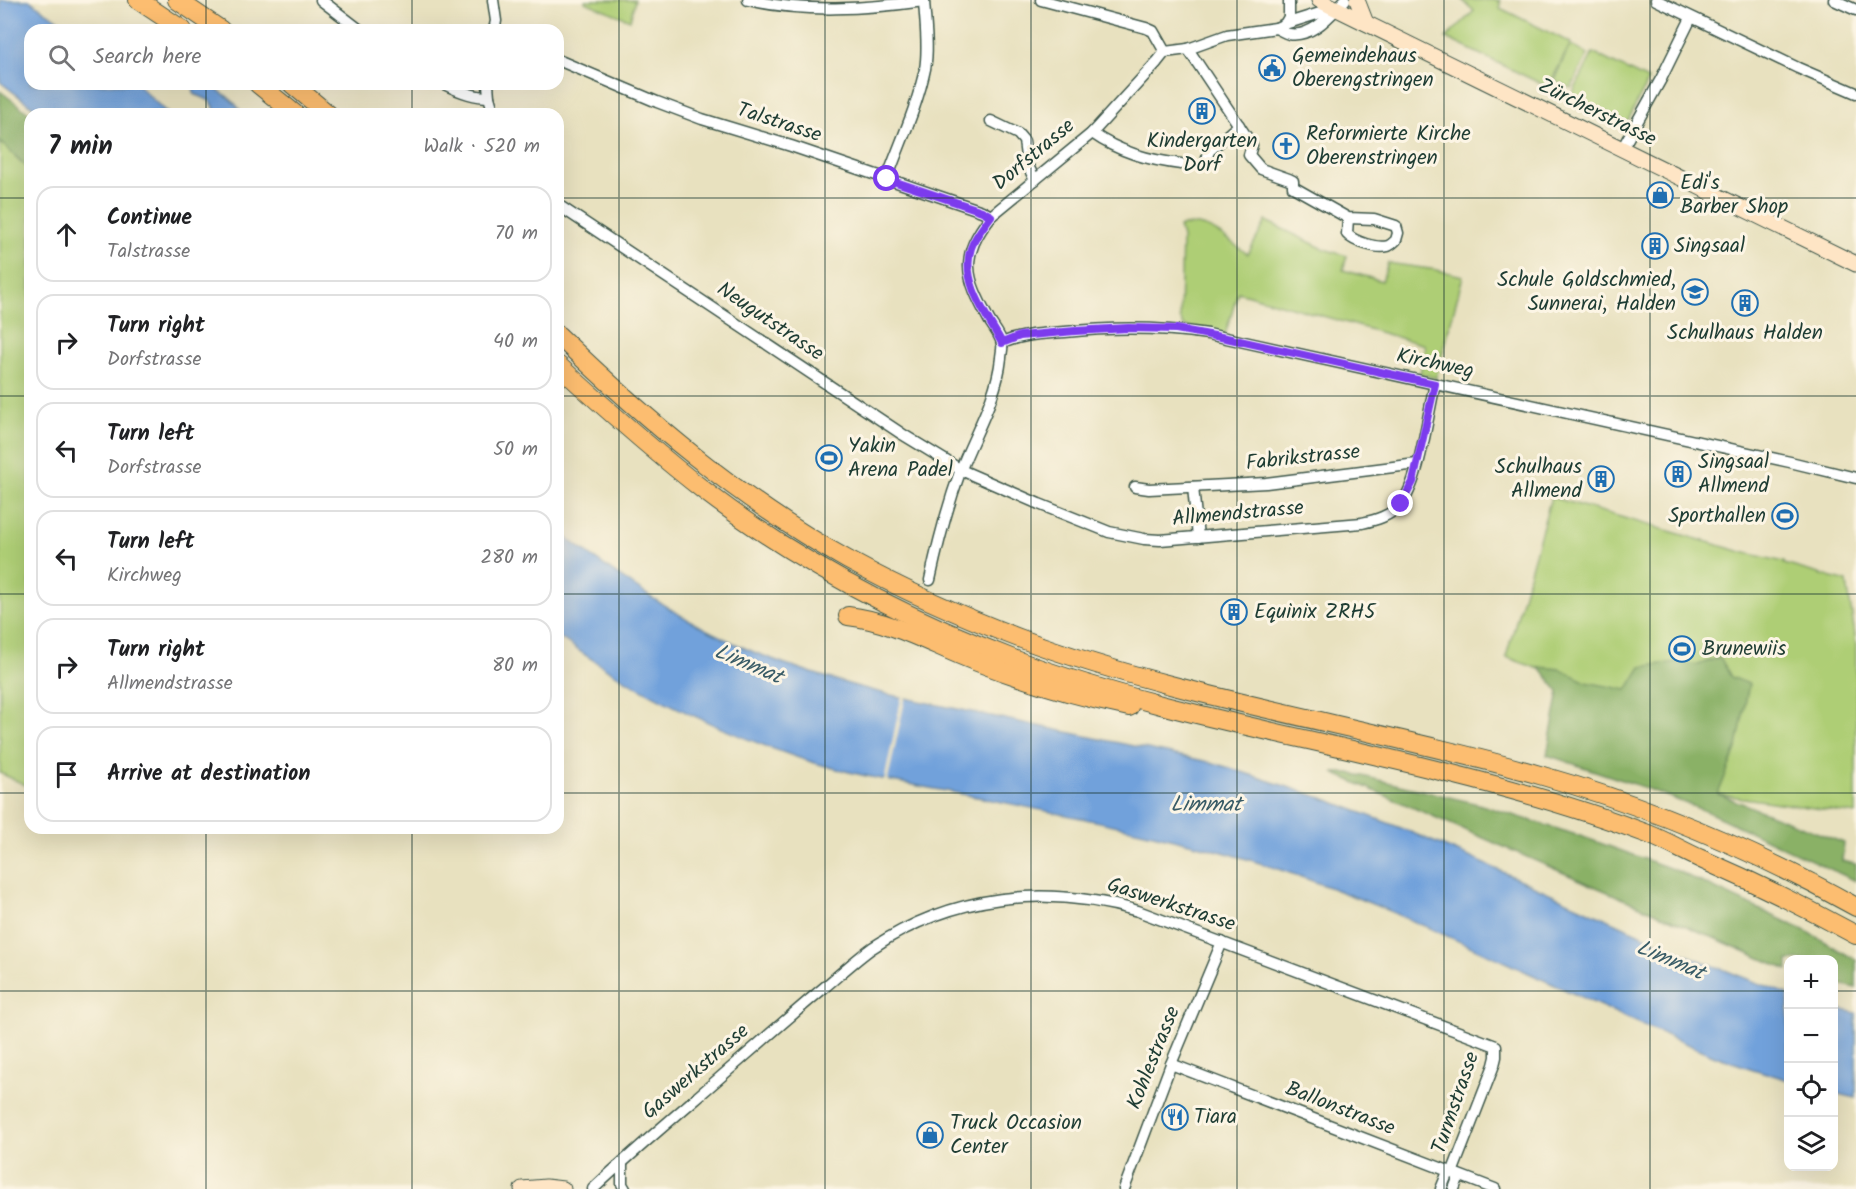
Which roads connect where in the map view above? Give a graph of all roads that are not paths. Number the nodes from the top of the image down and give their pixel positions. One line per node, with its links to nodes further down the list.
1 (138, 0): 17 (highway)
2 (177, 0): 18 (highway)
3 (321, 0): 19 (street)
4 (493, 0): 20 (street)
5 (748, 0): 12 (street)
6 (1041, 0): 23 (street)
7 (1289, 0): 21 (street)
8 (1319, 0): 13 (main road, Zürcherstrasse)
9 (1357, 0): 16 (main road)
10 (1656, 0): 15 (street)
11 (1834, 0): 14 (street)
12 (924, 1): 40 (street)
13 (1340, 3): 16 (main road, Zürcherstrasse); 21 (street)
14 (1856, 9)
15 (1691, 18): 29 (street); 37 (street)
16 (1366, 23): 37 (main road, Zürcherstrasse)
17 (174, 24)
18 (212, 24)
19 (352, 24)
20 (495, 24)
21 (1281, 26): 22 (street)
22 (1188, 49): 23 (street); 35 (street)
23 (1165, 52): 36 (street, Dorfstrasse)
24 (564, 63): 40 (street, Talstrasse)
25 (265, 90): 31 (highway)
26 (299, 90): 32 (highway)
27 (457, 90): 30 (street)
28 (488, 90): 30 (street)
29 (1856, 93)
30 (489, 96): 33 (street)
31 (288, 108)
32 (321, 108)
33 (492, 108)
34 (991, 121): 41 (street)
35 (1239, 125): 38 (street); 44 (street)
36 (1092, 133): 39 (street); 41 (street, Dorfstrasse)
37 (1622, 149): 45 (main road, Zürcherstrasse)
38 (1207, 158)
39 (1180, 164)
40 (887, 179): 43 (street, Talstrasse)
41 (1035, 180): 43 (street, Dorfstrasse)
42 (564, 209): 51 (street, Neugutstrasse)
43 (991, 216): 47 (street, Dorfstrasse)
44 (1348, 218): 44 (street)
45 (1856, 264)
46 (564, 340): 59 (highway)
47 (1002, 343): 49 (street, Kirchweg); 51 (street)
48 (564, 370): 58 (highway)
49 (1435, 384): 50 (street, Allmendstrasse); 52 (street, Kirchweg)
50 (1418, 464): 54 (street, Fabrikstrasse); 55 (street, Allmendstrasse)
51 (961, 470): 55 (street, Allmendstrasse); 56 (street)
52 (1856, 478)
53 (1135, 487): 54 (street, Fabrikstrasse)
54 (1193, 487): 55 (street)
55 (1198, 537)
56 (930, 580)
57 (848, 616): 58 (highway)
58 (1367, 753): 60 (highway)
59 (1856, 907)
60 (1856, 935)
61 (1222, 942): 62 (street, Gaswerkstrasse); 63 (street, Kohlestrasse); 64 (street, Gaswerkstrasse)
62 (1496, 1046): 65 (street, Turmstrasse)
63 (1171, 1064): 65 (street, Ballonstrasse); 70 (street, Kohlestrasse)
64 (622, 1163): 68 (street, Gaswerkstrasse); 69 (street)
65 (1453, 1173): 71 (street, Turmstrasse); 72 (street, Turmstrasse); 73 (street, Ballonstrasse)
66 (522, 1189): 67 (main road)
67 (563, 1189)
68 (593, 1189)
69 (625, 1189)
70 (1124, 1189)
71 (1441, 1189)
72 (1454, 1189)
73 (1495, 1189)

